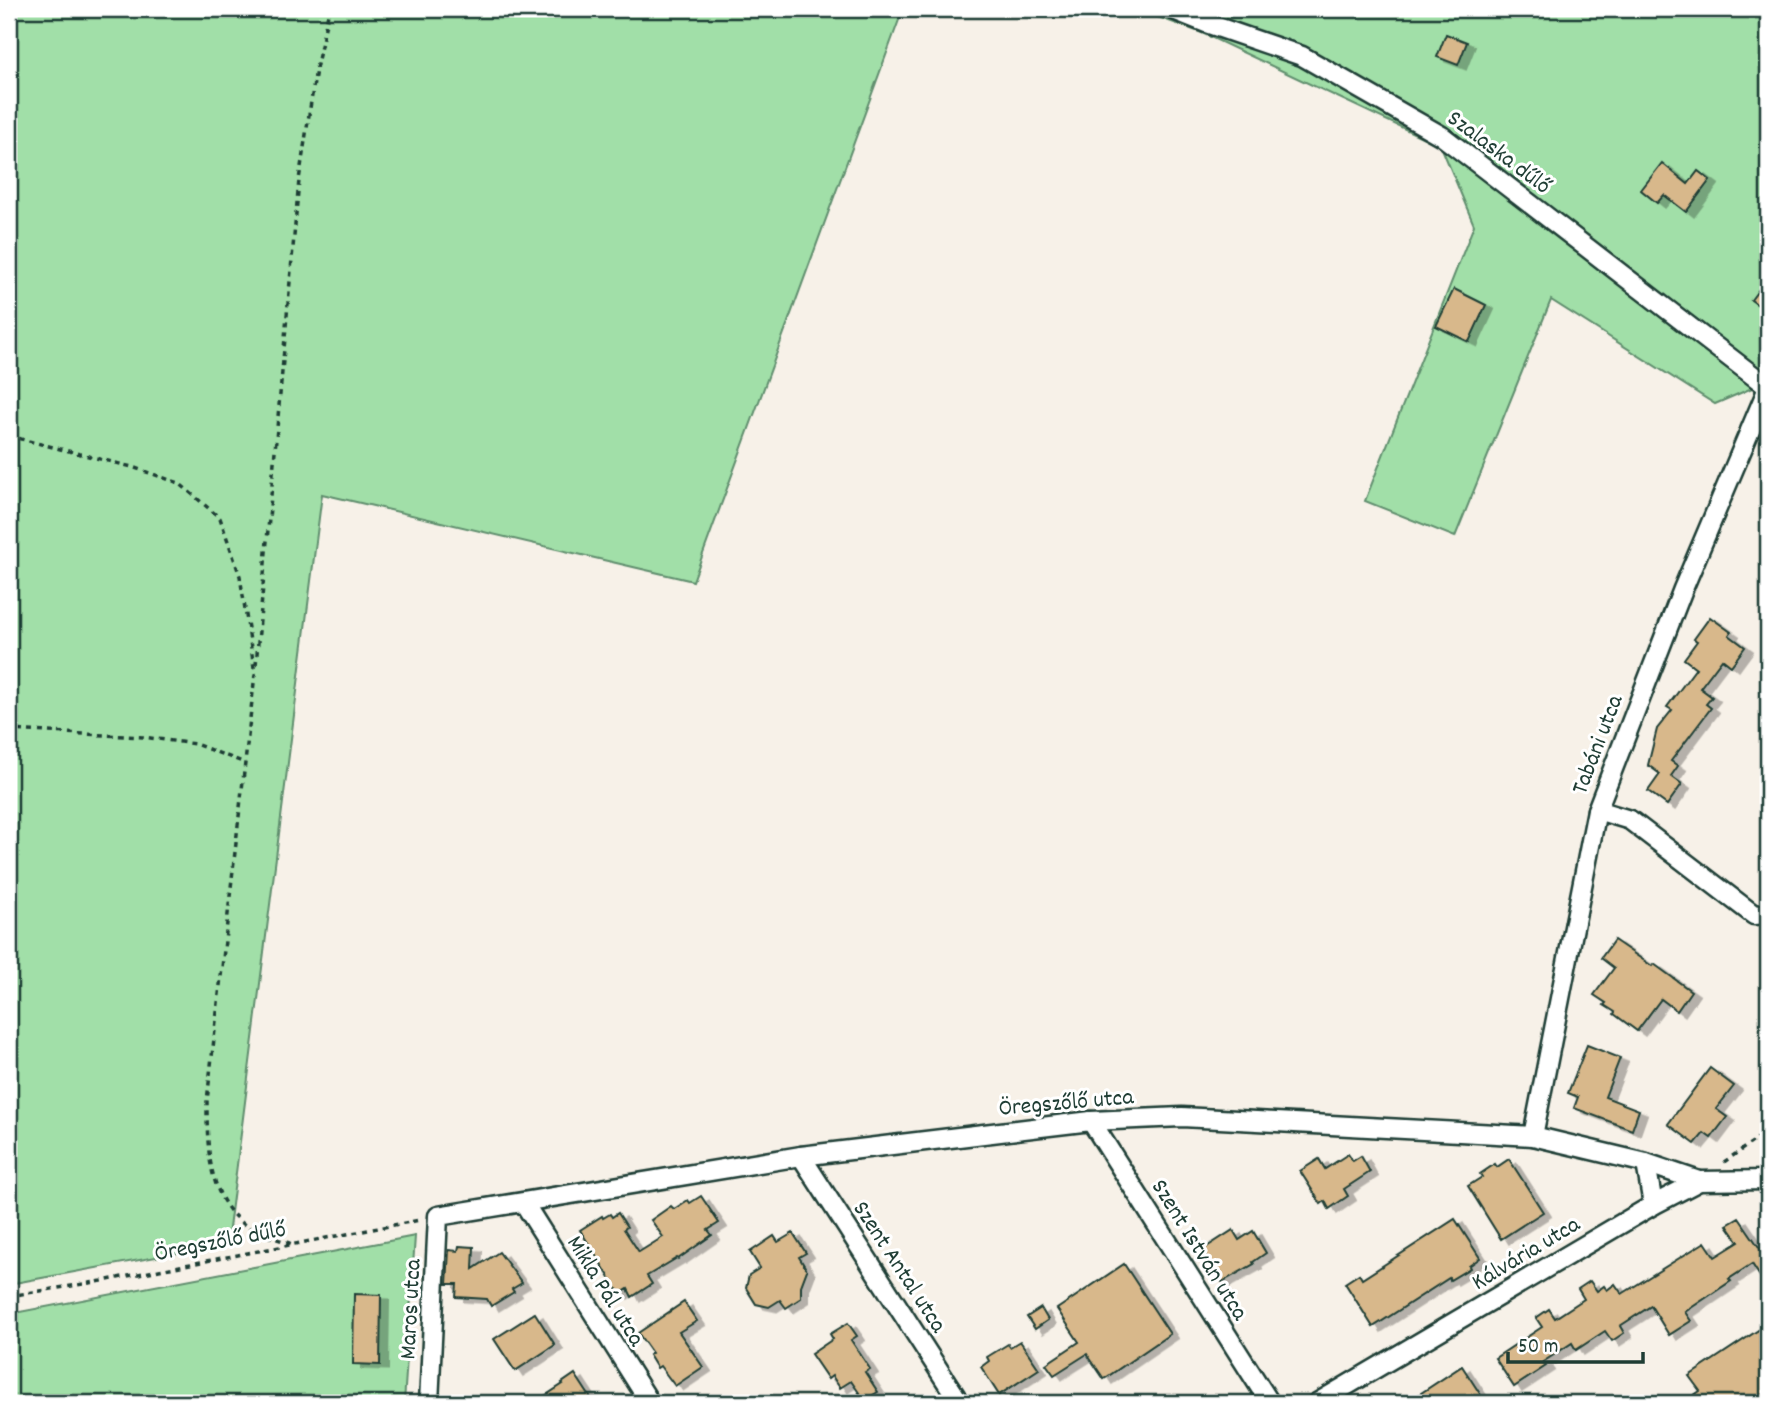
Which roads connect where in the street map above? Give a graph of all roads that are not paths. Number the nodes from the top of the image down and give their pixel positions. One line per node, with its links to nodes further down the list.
1 (1171, 9): 2 (street, Szalaska dűlő)
2 (1768, 387): 3 (street, Tabáni utca)
3 (1597, 810): 4 (street); 6 (street, Tabáni utca)
4 (1768, 914)
5 (1091, 1121): 6 (street, Öregszőlő utca); 7 (street, Öregszőlő utca); 17 (street, Szent István utca)
6 (1533, 1136): 8 (street, Öregszőlő utca)
7 (801, 1156): 11 (street, Öregszőlő utca); 16 (street, Szent Antal utca)
8 (1646, 1163): 10 (street, Öregszőlő utca); 12 (street)
9 (1768, 1180): 10 (street, Kálvária utca)
10 (1699, 1181): 12 (street, Kálvária utca)
11 (524, 1203): 13 (street, Öregszőlő utca); 15 (street, Mikla Pál utca)
12 (1653, 1205): 18 (street, Kálvária utca)
13 (438, 1216): 14 (street, Maros utca)
14 (429, 1403)
15 (650, 1403)
16 (960, 1403)
17 (1270, 1403)
18 (1318, 1403)

